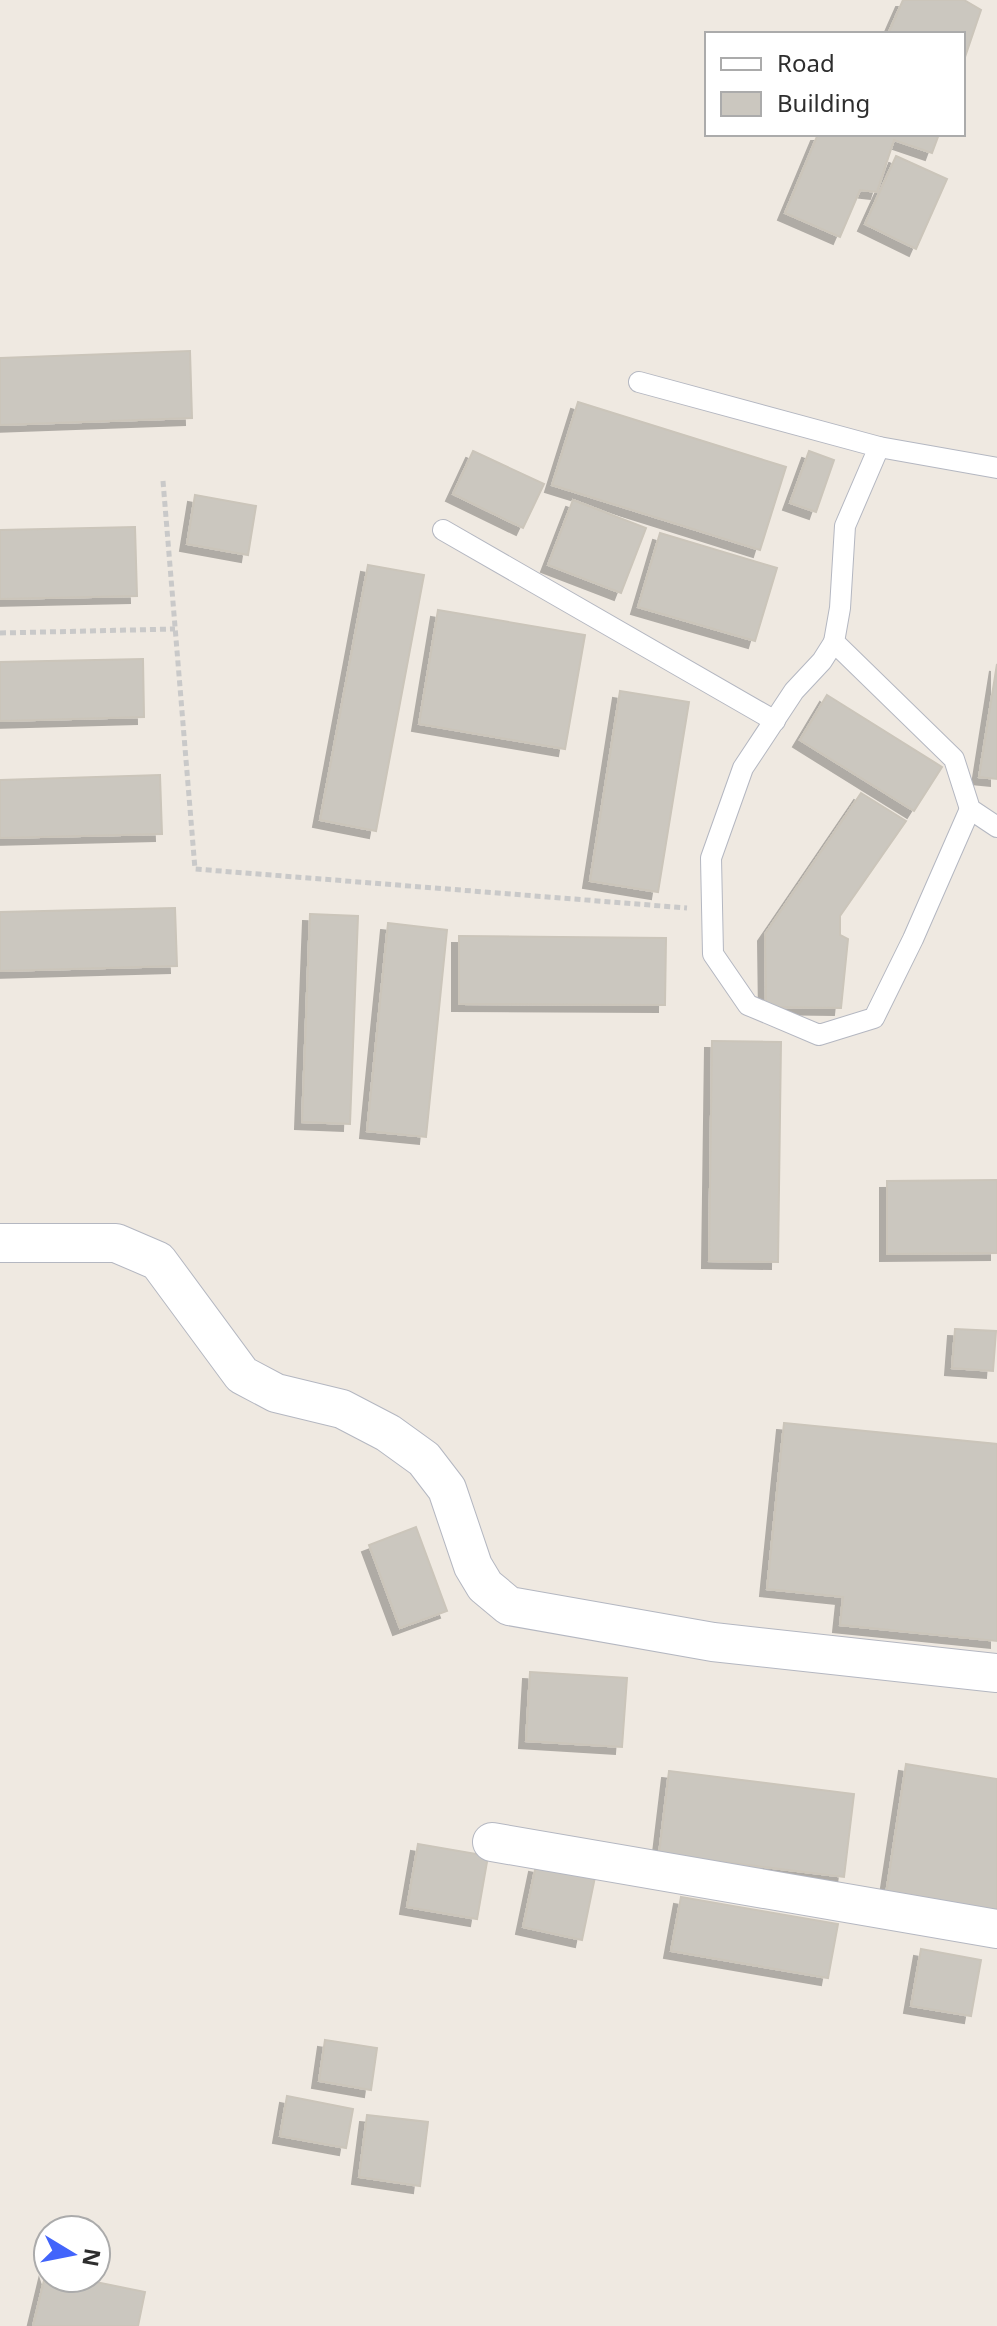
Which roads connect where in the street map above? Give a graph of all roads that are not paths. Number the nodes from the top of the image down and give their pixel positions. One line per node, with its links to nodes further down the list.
1 (639, 382): 2 (lane)
2 (879, 447): 3 (lane); 5 (lane)
3 (997, 468)
4 (443, 530): 6 (lane)
5 (834, 642): 6 (lane); 7 (lane)
6 (775, 721): 7 (lane)
7 (970, 809): 8 (lane)
8 (997, 827)
9 (0, 1243): 10 (street)
10 (997, 1673)
11 (492, 1842): 12 (street)
12 (997, 1929)

